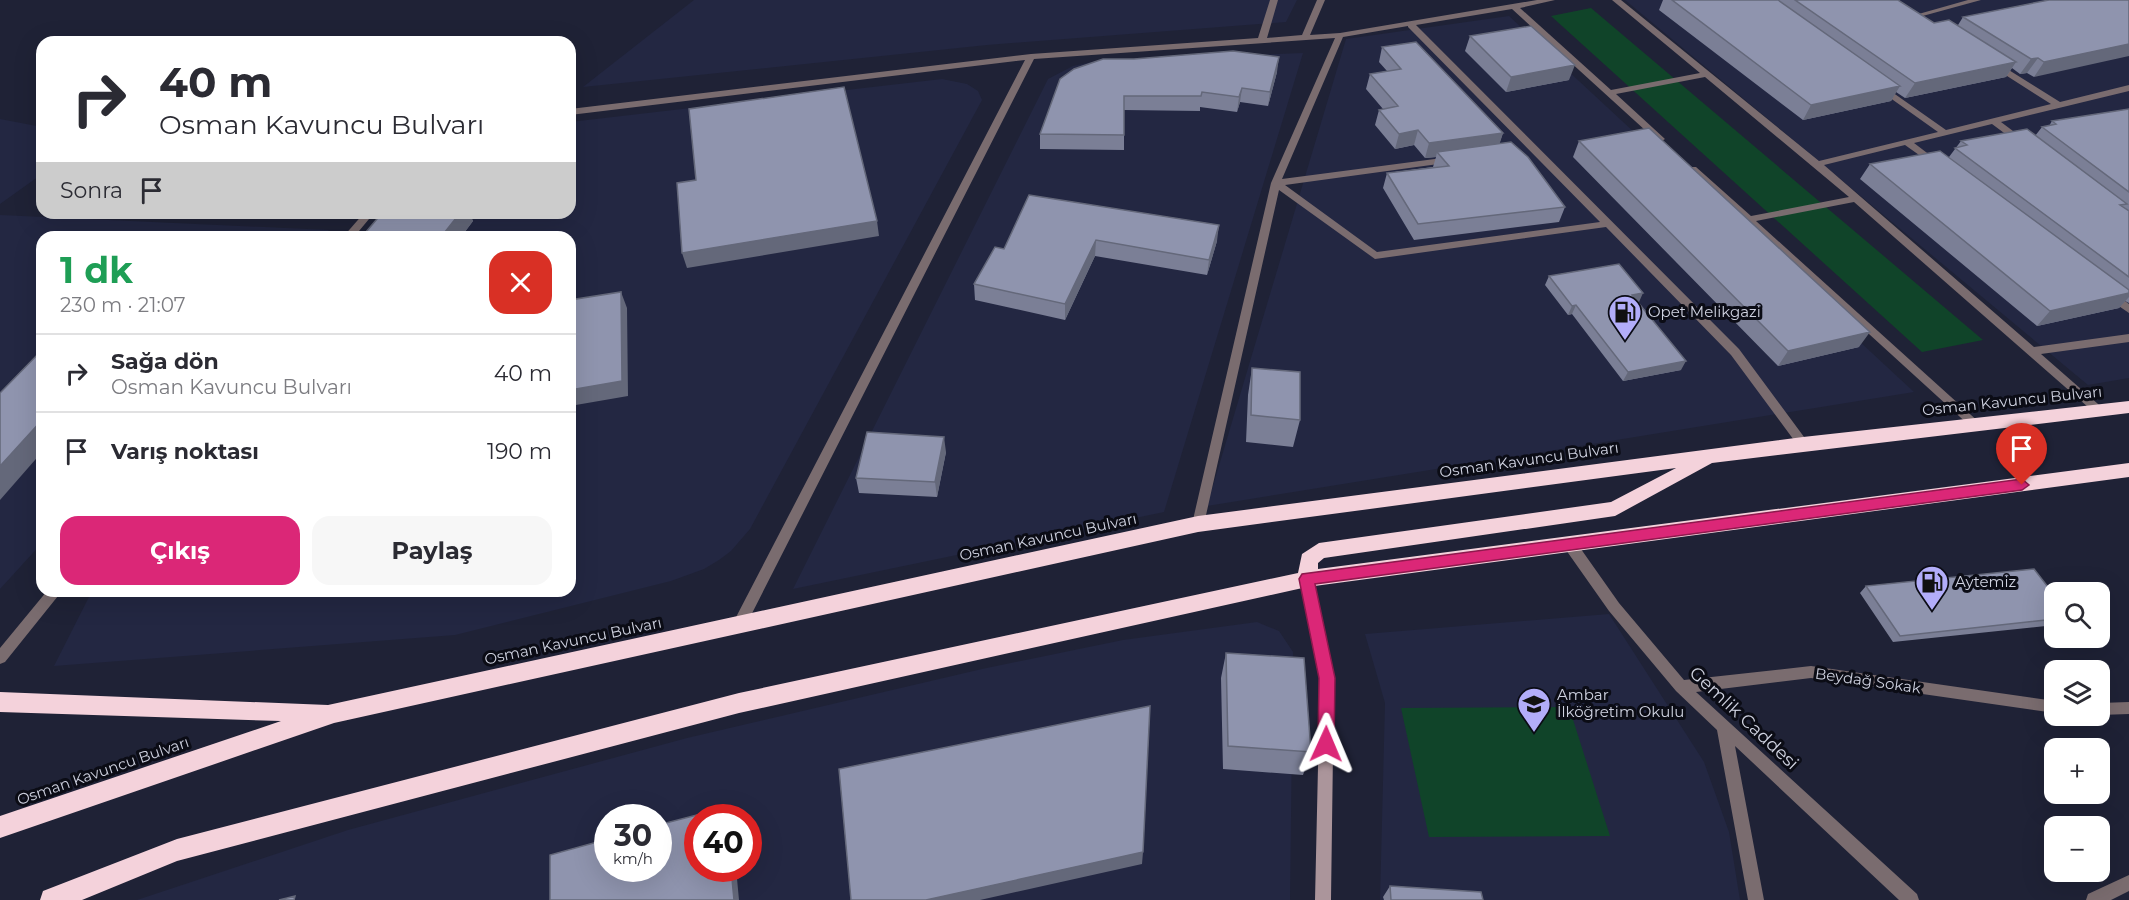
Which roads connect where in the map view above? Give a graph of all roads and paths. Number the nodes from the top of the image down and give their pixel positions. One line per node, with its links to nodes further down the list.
1 (1274, 0): 11 (street)
2 (1321, 0): 10 (street)
3 (1551, 0): 6 (street)
4 (1616, 0): 14 (street)
5 (1977, 0): 7 (street)
6 (1515, 7): 8 (street); 17 (street)
7 (1929, 22)
8 (1412, 25): 9 (street); 24 (street)
9 (1340, 34): 10 (street); 31 (street)
10 (1305, 37): 11 (street)
11 (1262, 40): 12 (street)
12 (1031, 57): 19 (street); 51 (street)
13 (1988, 60): 18 (street)
14 (1707, 74): 17 (street); 29 (street)
15 (1870, 80): 21 (street)
16 (2129, 88): 18 (street)
17 (1609, 93): 23 (street)
18 (2058, 105): 20 (street)
19 (576, 111)
20 (1994, 121): 21 (street); 25 (street)
21 (1945, 133): 22 (street)
22 (1907, 142): 29 (street); 30 (street)
23 (1670, 148)
24 (1534, 149): 26 (street); 35 (street)
25 (2030, 149)
26 (1522, 151)
27 (1463, 159): 31 (street)
28 (1688, 164): 34 (street)
29 (1818, 164): 32 (street)
30 (1944, 170)
31 (1276, 183): 35 (street); 47 (street)
32 (1857, 198): 34 (street); 40 (street)
33 (364, 219): 36 (street)
34 (1749, 219): 43 (street)
35 (1607, 224): 44 (street)
36 (353, 231)
37 (2101, 288): 38 (street)
38 (2129, 309)
39 (2129, 338): 40 (street)
40 (2031, 351): 42 (street)
41 (2129, 407): 42 (highway, Osman Kavuncu Bulvarı)
42 (2100, 411): 43 (highway, Osman Kavuncu Bulvarı)
43 (1974, 424): 44 (highway, Osman Kavuncu Bulvarı)
44 (1803, 444): 45 (highway, Osman Kavuncu Bulvarı)
45 (1713, 455): 47 (highway, Osman Kavuncu Bulvarı); 49 (highway)
46 (2129, 470): 48 (highway)
47 (1198, 524): 51 (highway, Osman Kavuncu Bulvarı)
48 (1571, 546): 49 (highway); 53 (street, Gemlik Caddesi)
49 (1307, 579): 62 (highway); 63 (street)
50 (50, 597): 52 (street)
51 (739, 625): 58 (highway, Osman Kavuncu Bulvarı)
52 (0, 658)
53 (1681, 687): 55 (street, Beydağ Sokak); 59 (street, Gemlik Caddesi)
54 (0, 702): 58 (highway)
55 (2044, 705)
56 (2129, 708): 57 (street)
57 (2110, 709)
58 (334, 713): 60 (highway, Osman Kavuncu Bulvarı)
59 (1724, 727): 64 (street); 65 (street, Gemlik Caddesi)
60 (0, 827)
61 (2129, 883): 66 (street)
62 (51, 900)
63 (1323, 900)
64 (1756, 900)
65 (1911, 900)
66 (2094, 900)

